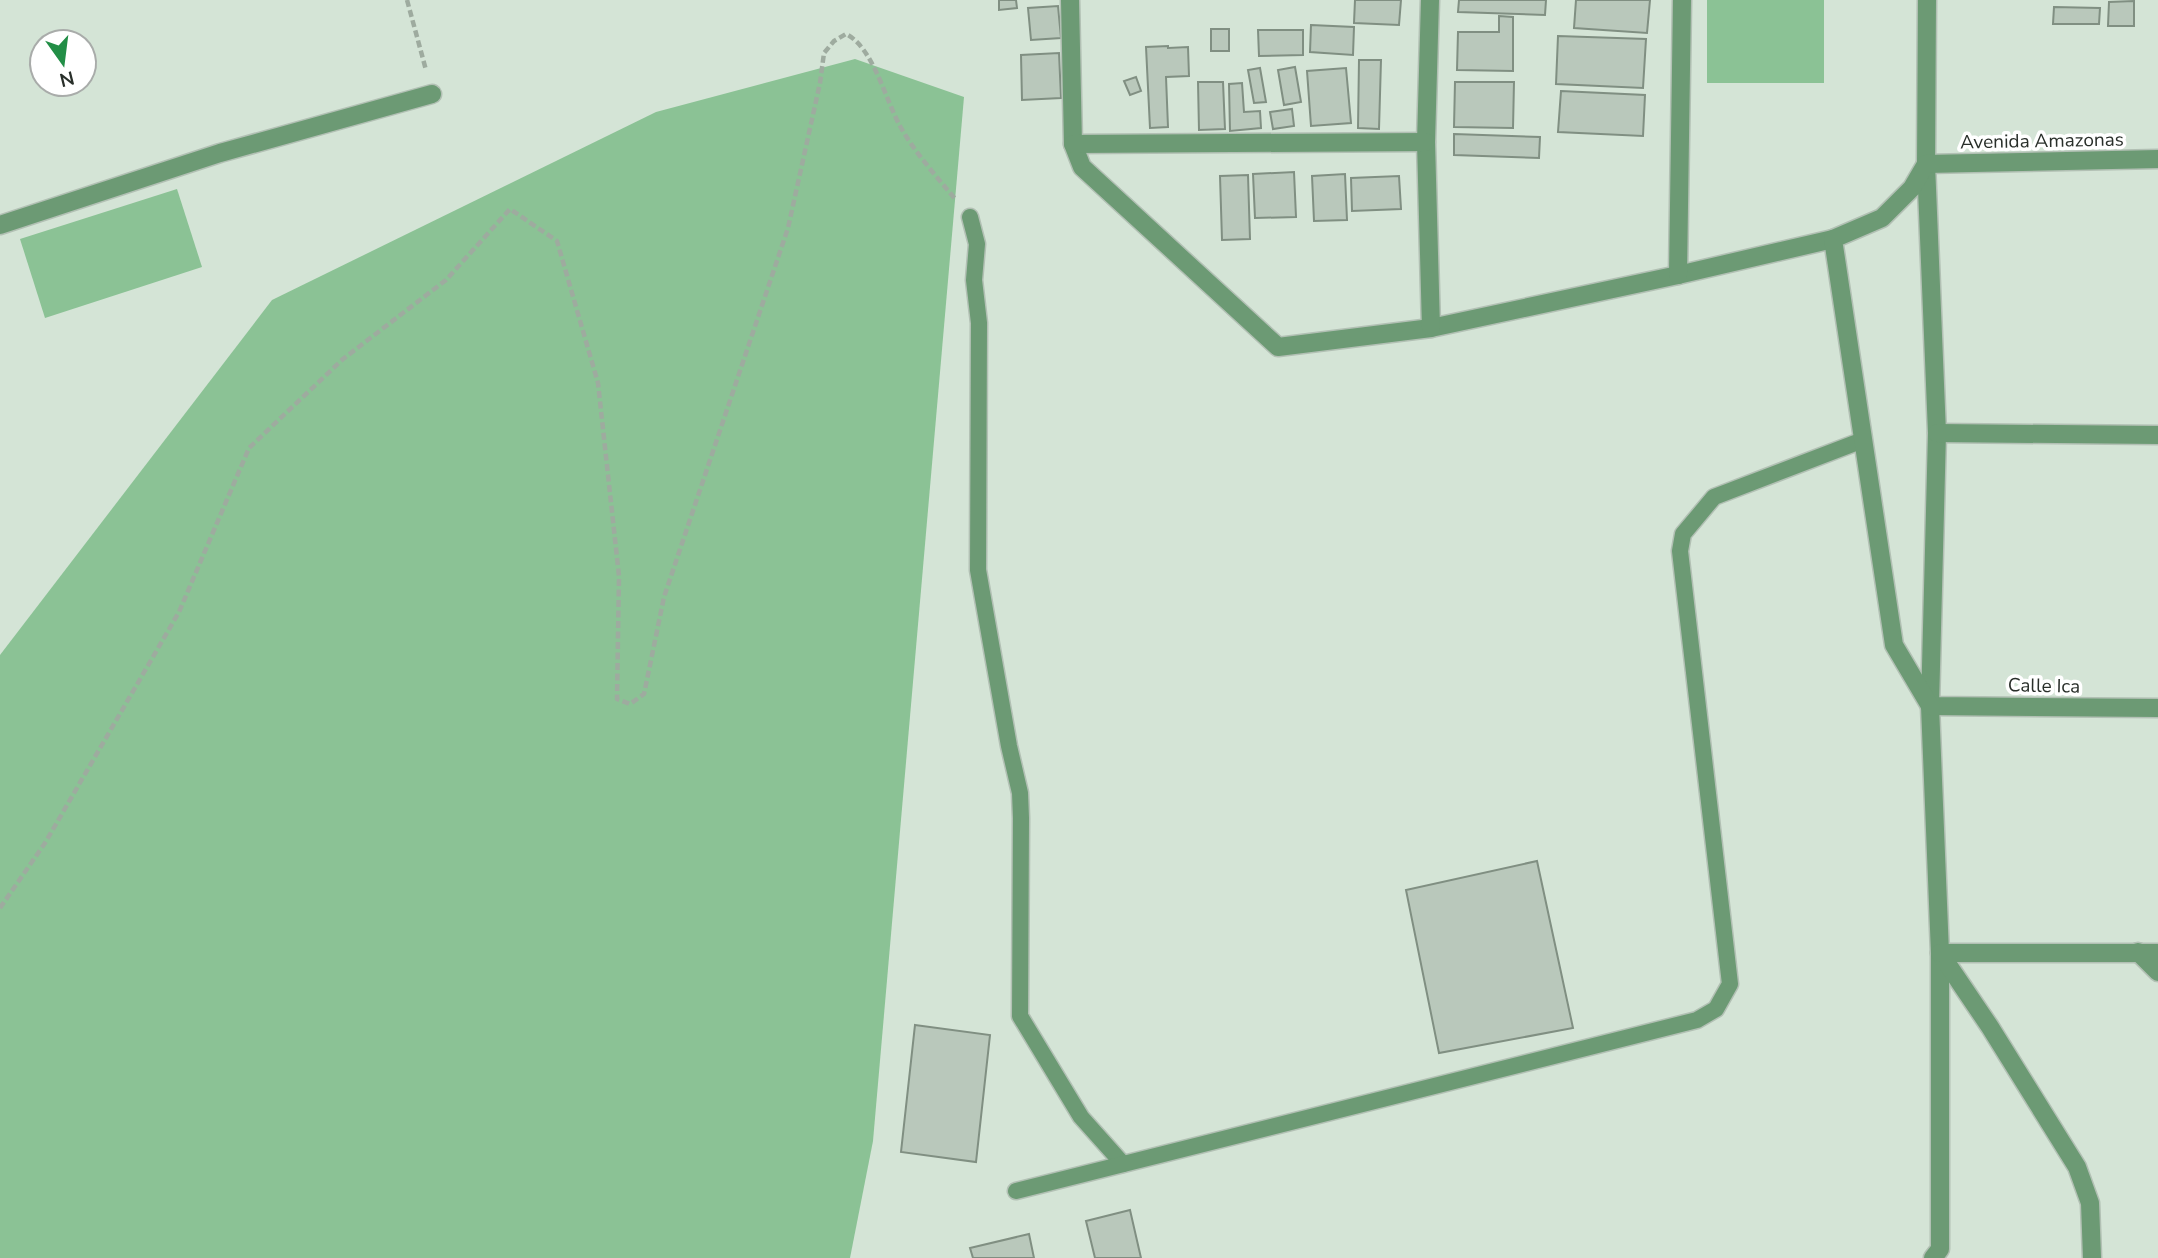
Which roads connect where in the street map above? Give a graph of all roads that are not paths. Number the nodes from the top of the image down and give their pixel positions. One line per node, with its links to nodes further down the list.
1 (1070, 0): 7 (street)
2 (1430, 0): 6 (street)
3 (1682, 0): 13 (street)
4 (1927, 0): 9 (street)
5 (432, 94): 11 (street)
6 (1426, 142): 7 (street); 14 (street)
7 (1073, 144): 14 (street)
8 (2158, 159): 9 (street, Avenida Amazonas)
9 (1926, 164): 12 (street); 15 (street)
10 (970, 217): 24 (lane)
11 (0, 225)
12 (1833, 239): 13 (street); 17 (street)
13 (1678, 275): 14 (street)
14 (1431, 328)
15 (1937, 433): 16 (street); 18 (street)
16 (2158, 435)
17 (1863, 440): 18 (street); 24 (lane)
18 (1930, 706): 19 (street, Calle Ica); 21 (street)
19 (2158, 708)
20 (2138, 952): 21 (street); 22 (street); 23 (street)
21 (1940, 953): 26 (street); 27 (street)
22 (2158, 953)
23 (2158, 972)
24 (1123, 1164): 25 (lane)
25 (1016, 1191)
26 (1933, 1258)
27 (2092, 1258)

